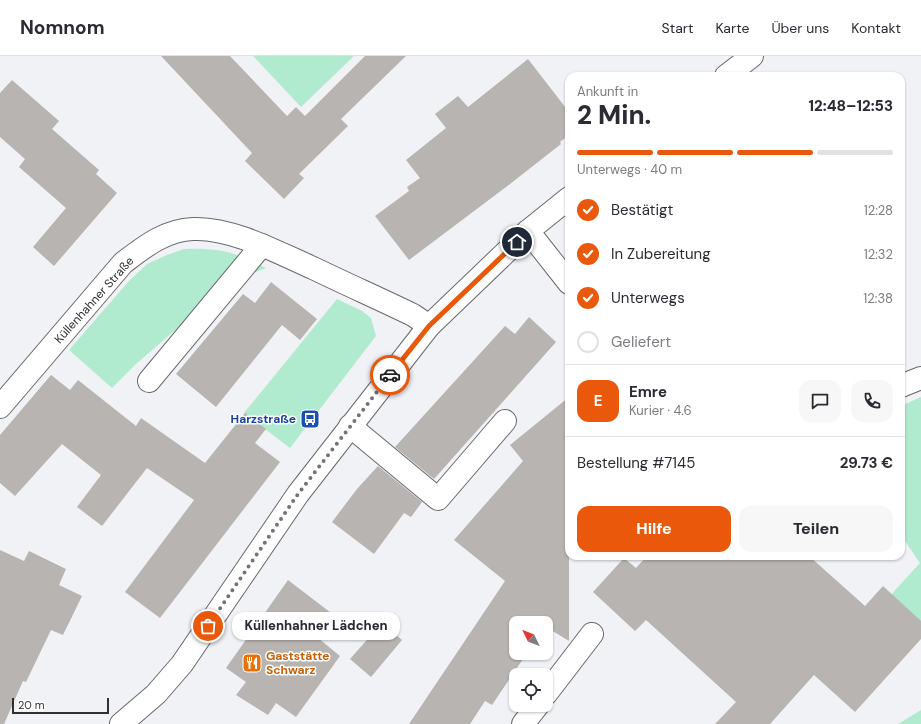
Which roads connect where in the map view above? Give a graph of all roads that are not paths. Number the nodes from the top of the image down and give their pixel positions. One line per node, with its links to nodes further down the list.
1 (752, 56): 2 (street)
2 (731, 72)
3 (565, 201): 4 (street)
4 (528, 231): 6 (street); 7 (street)
5 (262, 245): 7 (street, Küllenhahner Straße); 9 (street); 11 (street, Küllenhahner Straße)
6 (565, 278)
7 (429, 326): 13 (street)
8 (921, 378): 10 (street)
9 (148, 381)
10 (905, 384)
11 (0, 407)
12 (505, 421): 13 (street)
13 (350, 426): 17 (street)
14 (592, 634): 15 (street)
15 (553, 685)
16 (532, 712): 18 (street)
17 (120, 724)
18 (523, 724)

